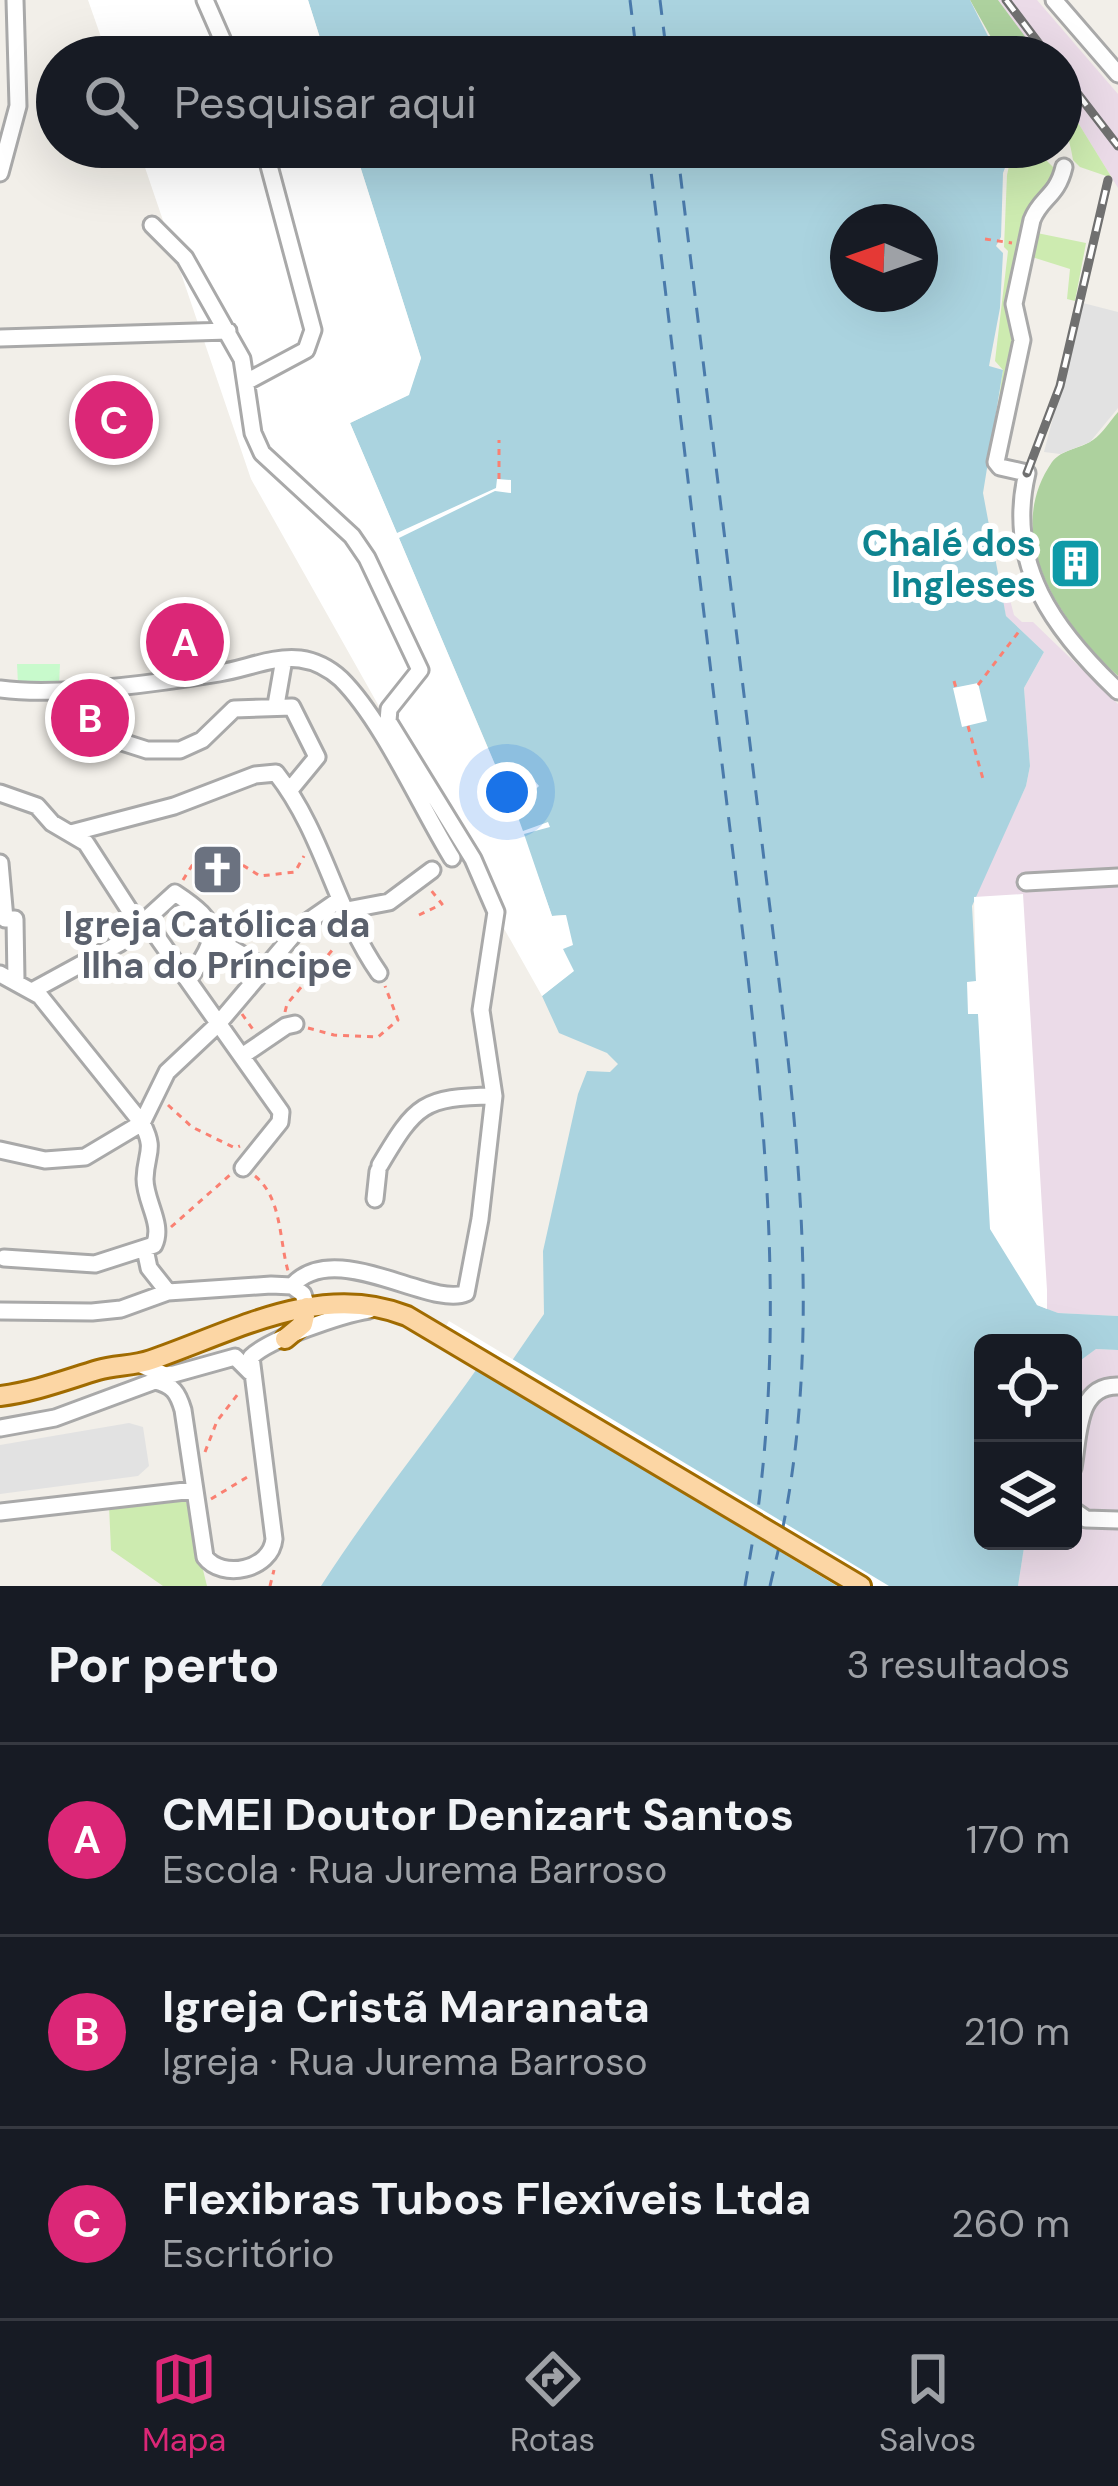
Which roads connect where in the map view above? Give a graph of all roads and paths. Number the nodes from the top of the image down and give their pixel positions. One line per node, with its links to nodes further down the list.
1 (15, 0): 8 (street)
2 (205, 0): 4 (street)
3 (1054, 0): 5 (street)
4 (221, 36)
5 (1118, 74)
6 (270, 168): 14 (street)
7 (1064, 168): 24 (street)
8 (0, 173)
9 (152, 225): 12 (street)
10 (985, 238): 11 (path)
11 (1020, 245)
12 (228, 331): 13 (street); 14 (street)
13 (0, 338)
14 (248, 380): 57 (street)
15 (500, 440): 16 (path)
16 (499, 479)
17 (1020, 630): 20 (path)
18 (284, 659): 21 (street); 25 (street); 32 (street)
19 (954, 681): 22 (path)
20 (978, 685)
21 (98, 686): 23 (street); 25 (street)
22 (956, 688)
23 (0, 689)
24 (1118, 692)
25 (276, 705): 28 (street)
26 (968, 725): 27 (path)
27 (983, 779)
28 (290, 791): 30 (street); 31 (street)
29 (0, 793): 30 (street)
30 (70, 832): 41 (street)
31 (322, 847): 37 (path); 38 (street)
32 (452, 858)
33 (0, 863): 40 (street)
34 (427, 874): 38 (street); 39 (path)
35 (1118, 877): 36 (street)
36 (1026, 882)
37 (175, 893): 41 (street); 42 (street)
38 (343, 905): 44 (street); 46 (street)
39 (419, 915)
40 (3, 920): 48 (street)
41 (142, 923): 49 (street); 50 (street)
42 (208, 944): 45 (street); 49 (street)
43 (334, 948): 47 (path)
44 (277, 953): 45 (street); 47 (path)
45 (265, 968): 51 (street)
46 (380, 973): 53 (path)
47 (309, 975): 53 (path)
48 (4, 977): 50 (street)
49 (188, 980): 52 (street)
50 (32, 991): 58 (street)
51 (235, 1006): 52 (street); 54 (path)
52 (218, 1024): 55 (street); 56 (street)
53 (290, 1025): 54 (street)
54 (263, 1041): 55 (street)
55 (242, 1056): 60 (street)
56 (158, 1096): 58 (street); 60 (path)
57 (494, 1096): 61 (street); 65 (street)
58 (142, 1123): 59 (street); 62 (street)
59 (0, 1150)
60 (247, 1163): 62 (path); 65 (path)
61 (375, 1199)
62 (158, 1232): 63 (street)
63 (146, 1249): 64 (street); 67 (street)
64 (4, 1258)
65 (292, 1286): 66 (street); 68 (street)
66 (251, 1287): 67 (street); 71 (street)
67 (167, 1292): 70 (street)
68 (307, 1307): 69 (main road); 71 (main road); 72 (main road)
69 (391, 1310): 72 (street); 88 (main road)
70 (0, 1311)
71 (266, 1318): 73 (main road)
72 (285, 1339): 74 (street)
73 (139, 1364): 74 (street); 76 (main road); 77 (main road)
74 (252, 1377): 80 (street); 81 (path)
75 (1118, 1386): 79 (street)
76 (0, 1396)
77 (0, 1408)
78 (0, 1428): 81 (street)
79 (1078, 1442)
80 (265, 1465): 82 (path); 82 (street)
81 (192, 1469): 82 (street)
82 (196, 1498): 83 (street)
83 (0, 1512)
84 (1082, 1516): 85 (street)
85 (1118, 1520)
86 (278, 1563): 87 (path)
87 (271, 1586)
88 (860, 1586)

